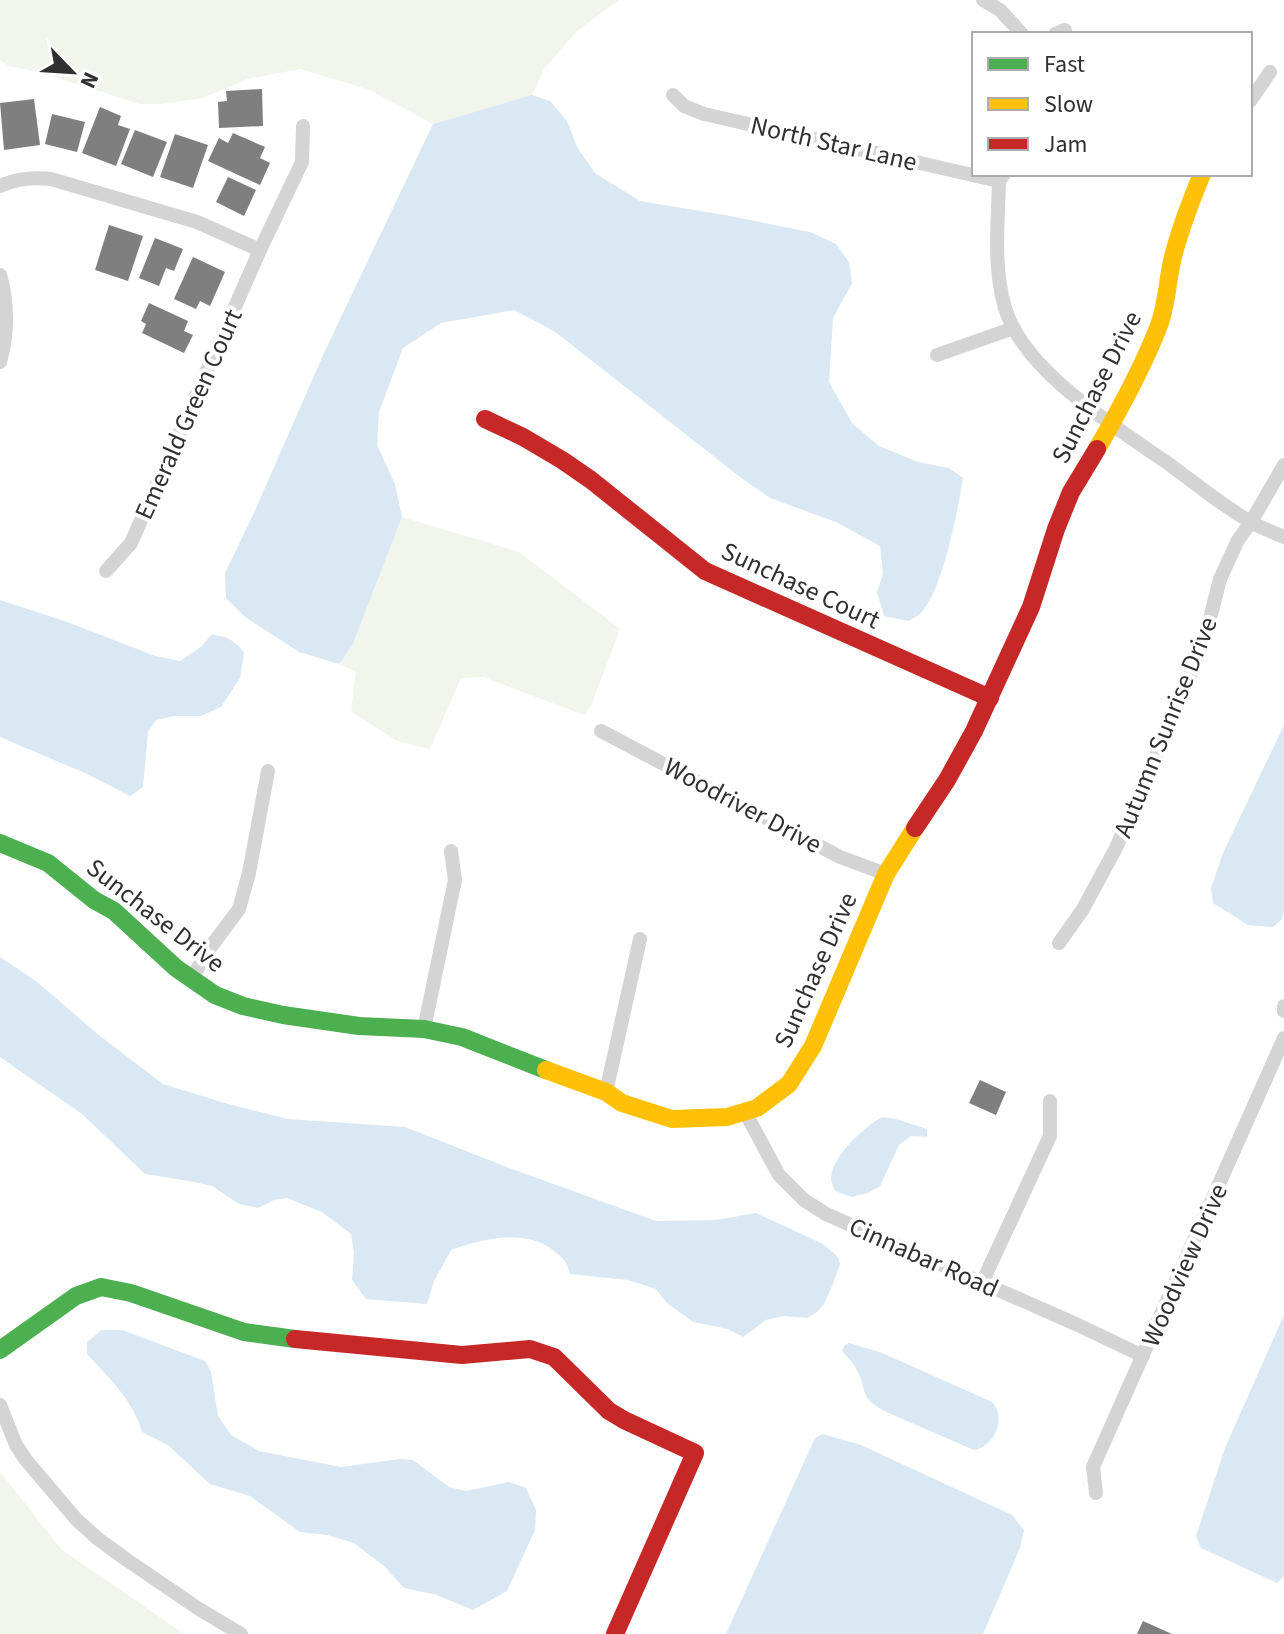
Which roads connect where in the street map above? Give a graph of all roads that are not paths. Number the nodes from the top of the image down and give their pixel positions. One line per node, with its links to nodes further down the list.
1 (983, 0): 2 (street)
2 (1020, 32)
3 (1270, 72): 5 (street)
4 (673, 95): 7 (street, North Star Lane)
5 (1252, 98)
6 (303, 126): 11 (street, Emerald Green Court)
7 (972, 171)
8 (1201, 176): 17 (street, Sunchase Drive)
9 (1001, 177): 13 (street)
10 (0, 186): 11 (street)
11 (260, 250): 21 (street, Emerald Green Court)
12 (0, 275): 15 (street)
13 (1014, 328): 14 (street); 17 (street)
14 (937, 355)
15 (0, 362)
16 (485, 419): 22 (street, Sunchase Court)
17 (1111, 424): 19 (street); 22 (street, Sunchase Drive)
18 (1284, 465): 19 (street, Autumn Sunrise Drive)
19 (1251, 522): 20 (street); 29 (street, Autumn Sunrise Drive)
20 (1284, 537)
21 (106, 571)
22 (990, 698): 27 (street, Sunchase Drive)
23 (601, 731): 27 (street, Woodriver Drive)
24 (268, 771): 30 (street)
25 (0, 843): 30 (street, Sunchase Drive)
26 (451, 851): 31 (street)
27 (886, 874): 35 (street, Sunchase Drive)
28 (640, 939): 33 (street)
29 (1059, 943)
30 (192, 979): 31 (street, Sunchase Drive)
31 (424, 1029): 33 (street, Sunchase Drive)
32 (1284, 1038): 38 (street, Woodview Drive)
33 (606, 1092): 35 (street, Sunchase Drive)
34 (1050, 1101): 36 (street)
35 (745, 1112): 36 (street, Cinnabar Road)
36 (982, 1283): 38 (street, Cinnabar Road)
37 (0, 1350): 42 (street)
38 (1143, 1356): 40 (street, Woodview Drive)
39 (0, 1405): 41 (street)
40 (1096, 1493)
41 (241, 1634)
42 (615, 1634)

